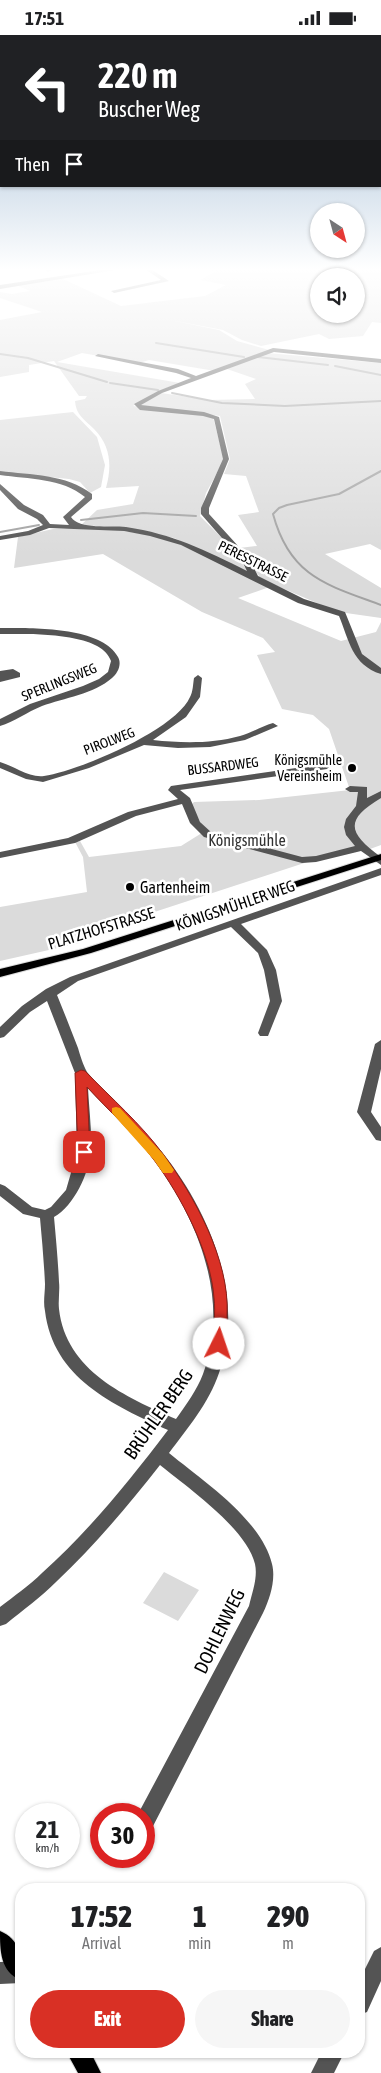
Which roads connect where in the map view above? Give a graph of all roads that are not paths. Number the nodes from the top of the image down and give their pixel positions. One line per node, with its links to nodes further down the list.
1 (141, 364): 3 (street)
2 (238, 364): 3 (street)
3 (195, 378): 9 (street)
4 (0, 473): 7 (street)
5 (0, 486): 6 (street)
6 (48, 526): 7 (street, PERESSTRASSE); 8 (street)
7 (79, 527): 9 (street, PERESSTRASSE)
8 (0, 538)
9 (254, 577): 11 (street, PERESSTRASSE)
10 (0, 631): 15 (street, SPERLINGSWEG)
11 (381, 671)
12 (0, 674): 14 (street)
13 (198, 678): 17 (street, PIROLWEG)
14 (0, 679)
15 (0, 723)
16 (274, 726): 17 (street)
17 (145, 742): 18 (street, PIROLWEG)
18 (0, 765)
19 (324, 767): 22 (street, BUSSARDWEG)
20 (350, 789): 23 (street)
21 (381, 794): 23 (street)
22 (186, 800): 24 (street); 25 (street)
23 (361, 805): 24 (street)
24 (362, 848): 26 (street)
25 (0, 855)
26 (379, 859): 29 (main road, PLATZHOFSTRASSE)
27 (381, 871): 28 (street, KÖNIGSMÜHLER WEG)
28 (232, 922): 30 (street, KÖNIGSMÜHLER WEG); 31 (street)
29 (0, 973)
30 (50, 992): 32 (street, KÖNIGSMÜHLER WEG); 34 (street)
31 (264, 1033)
32 (0, 1034)
33 (381, 1044): 35 (street)
34 (81, 1073): 37 (street); 38 (street, BRÜHLER BERG)
35 (381, 1137)
36 (0, 1189): 37 (street)
37 (46, 1215): 38 (street)
38 (177, 1427): 39 (street, BRÜHLER BERG)
39 (158, 1454): 40 (street, BRÜHLER BERG); 41 (street, DOHLENWEG)
40 (0, 1618)
41 (154, 1803)
42 (0, 1941): 44 (main road)
43 (381, 1958): 47 (street)
44 (15, 1962)
45 (15, 1972): 46 (street)
46 (0, 1973)
47 (365, 1991)
48 (81, 2058): 50 (main road)
49 (330, 2058): 51 (street)
50 (90, 2073)
51 (322, 2073)

